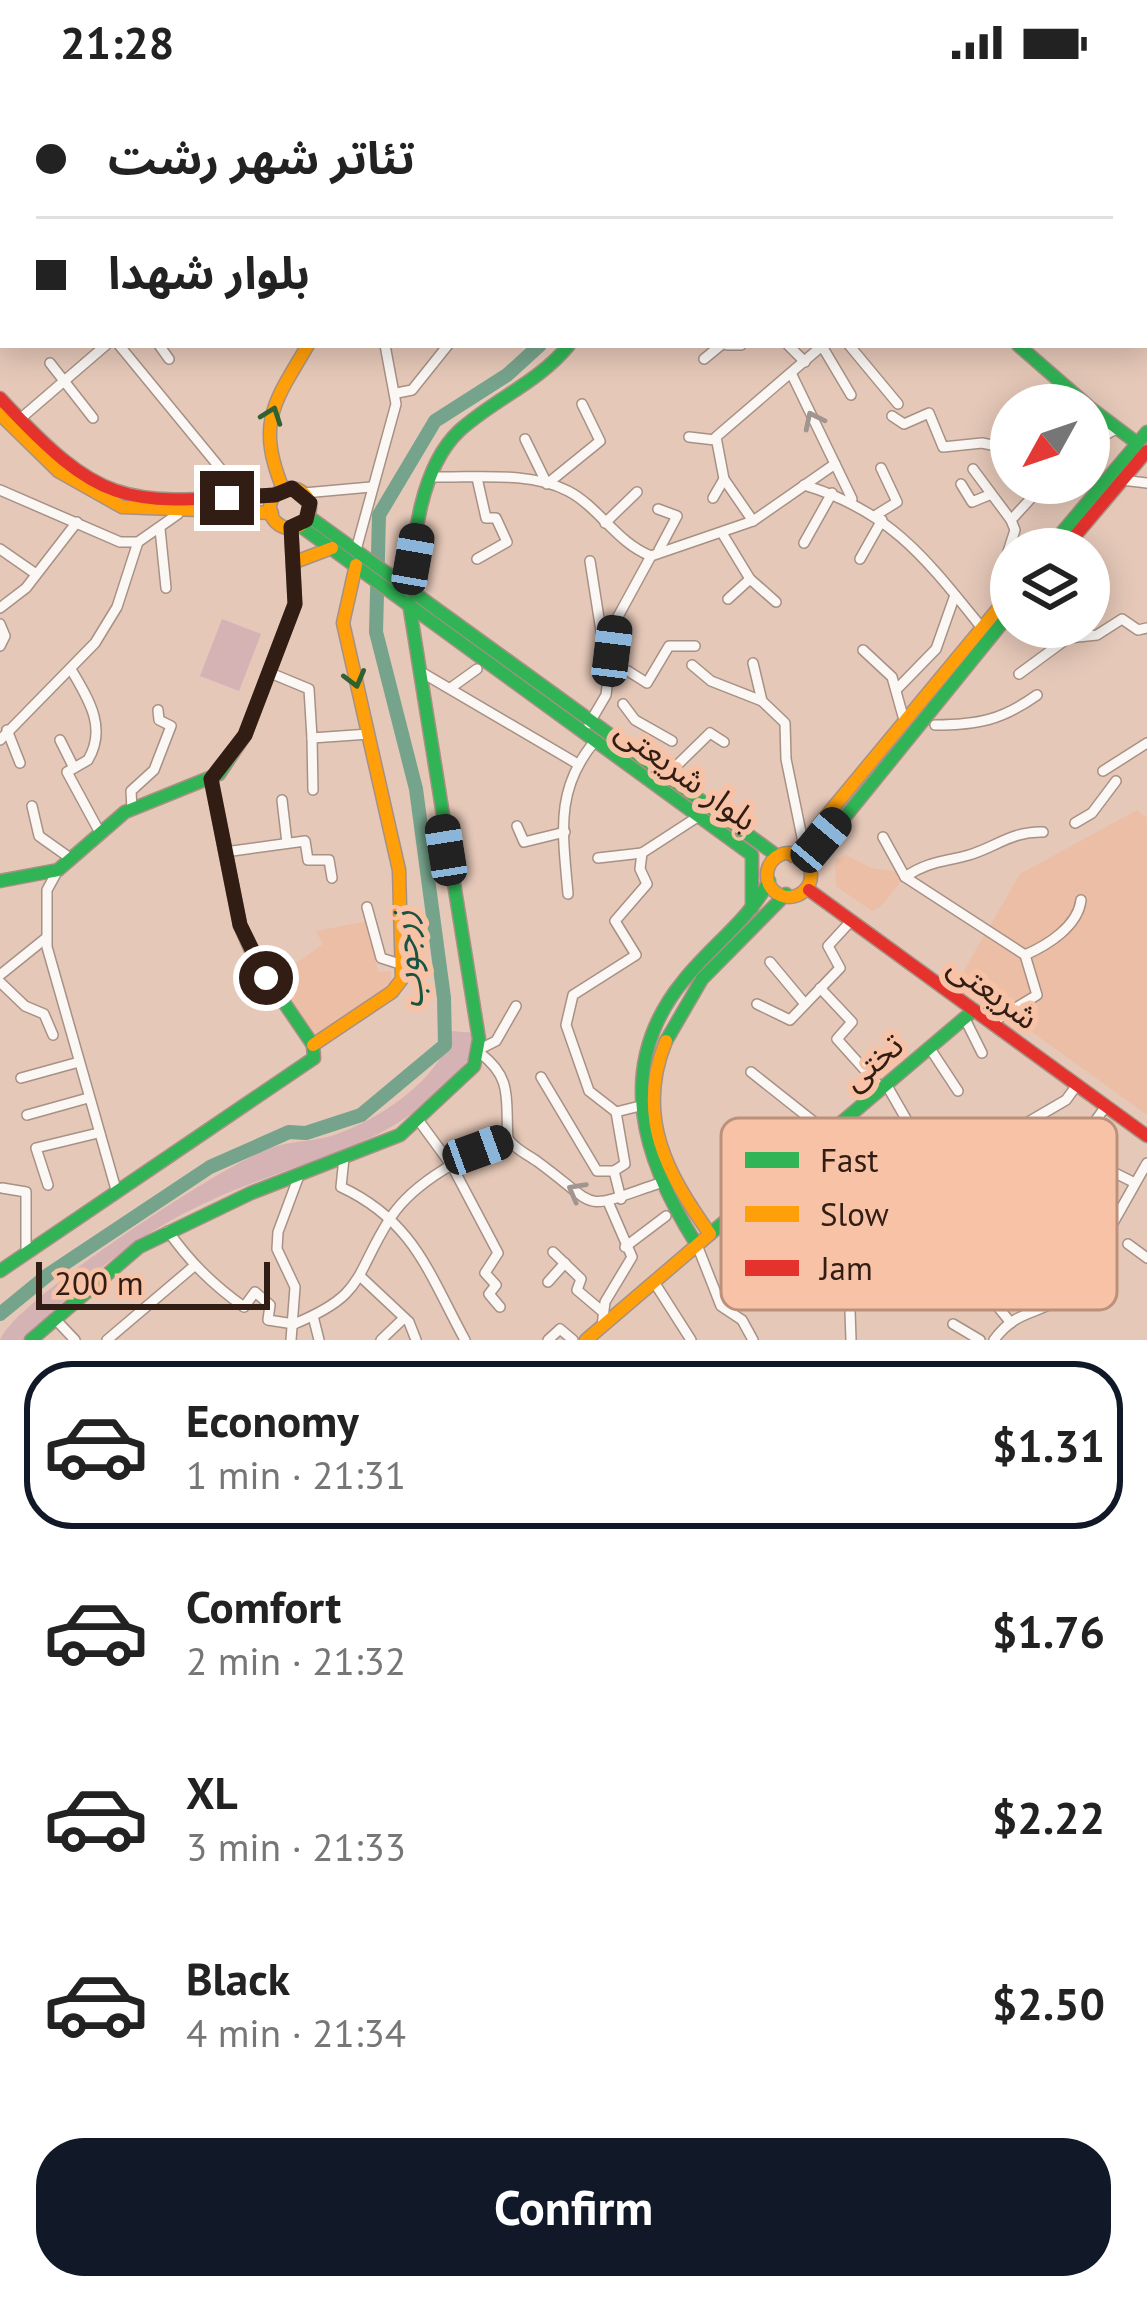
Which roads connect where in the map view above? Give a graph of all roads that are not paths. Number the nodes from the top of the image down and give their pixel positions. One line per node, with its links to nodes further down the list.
1 (102, 348): 19 (street)
2 (122, 348): 45 (street)
3 (161, 348): 14 (street)
4 (306, 348): 52 (main road, one-way to 4)
5 (386, 348): 21 (street)
6 (446, 348): 21 (street)
7 (566, 348): 41 (main road)
8 (720, 348): 15 (street)
9 (791, 348): 16 (street)
10 (820, 348): 16 (street)
11 (823, 348): 22 (street)
12 (851, 348): 25 (street)
13 (1021, 348): 20 (main road)
14 (169, 358)
15 (704, 359)
16 (805, 362): 18 (street)
17 (50, 364): 19 (street)
18 (792, 375): 35 (street); 38 (street, one-way to 18)
19 (64, 381): 28 (street); 29 (street)
20 (1063, 384)
21 (397, 392): 50 (street)
22 (850, 395)
23 (0, 398): 29 (main road)
24 (582, 404): 47 (street)
25 (898, 404)
26 (0, 414): 29 (main road)
27 (892, 416): 36 (street)
28 (93, 418)
29 (16, 423): 58 (main road); 63 (main road)
30 (1110, 424): 31 (main road)
31 (1116, 429): 32 (street); 37 (main road)
32 (1110, 432)
33 (689, 437): 35 (street)
34 (525, 439): 47 (street)
35 (716, 440): 43 (street)
36 (990, 445)
37 (1141, 446): 44 (main road); 72 (main road)
38 (835, 464): 49 (street); 60 (street)
39 (881, 468): 65 (street)
40 (973, 469): 56 (street)
41 (434, 477): 42 (street); 82 (main road)
42 (477, 478): 47 (street); 83 (street)
43 (724, 479): 59 (street); 67 (street)
44 (1122, 480): 46 (street); 73 (main road)
45 (230, 482): 57 (street); 58 (street)
46 (1147, 483)
47 (547, 484): 70 (street)
48 (961, 484): 56 (street)
49 (804, 485): 55 (street); 67 (street)
50 (371, 487): 54 (street); 81 (street)
51 (0, 490): 68 (street)
52 (279, 492): 54 (main road); 57 (main road); 64 (main road)
53 (637, 492): 70 (street)
54 (304, 493): 69 (main road)
55 (832, 493): 60 (street); 77 (street)
56 (989, 495): 66 (street)
57 (243, 496): 58 (main road)
58 (227, 498)
59 (713, 498)
60 (852, 499): 65 (street)
61 (1026, 504): 66 (street)
62 (658, 509): 80 (street)
63 (179, 513): 64 (main road); 74 (street)
64 (272, 513): 69 (main road)
65 (879, 517): 84 (street); 91 (street)
66 (1011, 520): 71 (street)
67 (753, 521): 75 (street)
68 (77, 522): 76 (street); 87 (street)
69 (300, 523): 78 (main road, بلوار شریعتی); 81 (main road, بلوار شریعتی); 85 (main road)
70 (605, 523): 80 (street)
71 (1015, 528)
72 (1067, 528)
73 (1082, 528)
74 (160, 529): 76 (street); 90 (street)
75 (722, 533): 80 (street); 89 (street)
76 (139, 542): 109 (street)
77 (804, 544)
78 (332, 548): 81 (main road, بلوار شریعتی); 85 (main road)
79 (0, 549): 87 (street)
80 (655, 553): 98 (street)
81 (359, 559): 88 (main road); 92 (main road, بلوار شریعتی); 127 (main road, one-way to 127)
82 (413, 559): 88 (main road); 92 (main road)
83 (477, 559)
84 (860, 559)
85 (295, 562): 111 (main road)
86 (590, 562): 98 (street)
87 (36, 574): 95 (street)
88 (394, 578): 92 (main road, بلوار شریعتی)
89 (750, 579): 93 (street); 94 (street)
90 (166, 588)
91 (955, 595): 99 (street); 114 (street)
92 (407, 596): 110 (main road); 116 (main road); 124 (main road, بلوار شریعتی); 130 (main road, بلوار شریعتی)
93 (728, 599)
94 (776, 602)
95 (0, 608)
96 (990, 619): 99 (main road)
97 (0, 623): 102 (street)
98 (615, 627): 108 (street)
99 (982, 628): 123 (main road)
100 (1147, 628): 112 (street)
101 (990, 638): 162 (main road)
102 (0, 646)
103 (695, 646): 108 (street)
104 (863, 650): 114 (street)
105 (752, 663): 117 (street)
106 (692, 664): 117 (street)
107 (477, 669): 113 (street)
108 (609, 670): 124 (street)
109 (73, 671): 121 (street); 137 (street)
110 (419, 671): 113 (street); 116 (main road)
111 (268, 672): 128 (street); 140 (main road)
112 (1019, 674)
113 (452, 687): 136 (street)
114 (896, 690): 123 (street)
115 (1037, 695): 125 (street)
116 (422, 696): 189 (main road)
117 (762, 701): 153 (street)
118 (623, 704): 122 (street)
119 (6, 705): 121 (street)
120 (158, 710): 145 (street)
121 (17, 719): 126 (street)
122 (634, 720): 131 (street); 134 (street)
123 (904, 721): 153 (main road)
124 (589, 724): 134 (main road, بلوار شریعتی)
125 (935, 725)
126 (3, 733): 135 (street)
127 (370, 734): 128 (street); 178 (main road)
128 (311, 738): 142 (street)
129 (59, 740): 137 (street)
130 (595, 741): 136 (street); 146 (main road, بلوار شریعتی)
131 (672, 741)
132 (724, 742): 139 (street)
133 (1147, 742): 138 (street)
134 (617, 745): 139 (main road, بلوار شریعتی)
135 (20, 763)
136 (576, 763): 150 (street)
137 (70, 770): 149 (street)
138 (1103, 771)
139 (664, 778): 155 (main road, بلوار شریعتی)
140 (211, 779): 145 (main road); 156 (main road)
141 (1116, 781): 147 (street)
142 (313, 790)
143 (282, 800): 154 (street)
144 (32, 806): 160 (street)
145 (132, 809): 149 (main road)
146 (699, 816): 155 (main road, بلوار شریعتی); 157 (street)
147 (1075, 823)
148 (517, 826): 150 (street)
149 (99, 831): 160 (main road)
150 (565, 832): 169 (street)
151 (1042, 832): 164 (street)
152 (883, 837): 164 (street)
153 (803, 842): 159 (main road)
154 (287, 843): 156 (street); 165 (street)
155 (750, 848): 158 (main road, بلوار شریعتی); 173 (main road)
156 (225, 852): 187 (main road)
157 (642, 853): 161 (street); 201 (street)
158 (776, 855): 159 (main road); 167 (main road)
159 (793, 856): 162 (main road)
160 (70, 858): 163 (main road)
161 (598, 858)
162 (806, 865): 168 (main road)
163 (58, 870): 166 (main road); 175 (street)
164 (905, 877): 176 (street)
165 (332, 878)
166 (0, 881)
167 (769, 881): 170 (main road); 173 (main road)
168 (809, 890): 170 (main road); 174 (main road, شریعتی)
169 (568, 894)
170 (786, 894): 225 (main road)
171 (1081, 900): 176 (street)
172 (367, 907): 178 (street)
173 (752, 908): 199 (main road)
174 (851, 921): 180 (street); 184 (main road, شریعتی)
175 (46, 938): 179 (street); 191 (street)
176 (1025, 955): 185 (street)
177 (770, 962): 182 (street)
178 (403, 965): 187 (main road)
179 (0, 978): 186 (street)
180 (820, 988): 182 (street); 196 (street)
181 (757, 1004): 182 (street)
182 (805, 1004)
183 (516, 1006): 189 (street)
184 (969, 1014): 185 (main road, شریعتی); 188 (main road, تختی); 190 (street)
185 (992, 1023): 195 (main road, شریعتی)
186 (53, 1035)
187 (313, 1045): 222 (main road)
188 (929, 1047): 196 (main road, تختی); 197 (street)
189 (480, 1051): 208 (main road); 211 (street)
190 (982, 1053)
191 (79, 1062): 194 (street); 198 (street)
192 (751, 1072): 203 (street)
193 (541, 1077): 215 (street)
194 (21, 1078)
195 (1077, 1085): 200 (main road, شریعتی); 206 (street)
196 (884, 1086): 204 (main road, تختی); 205 (street)
197 (958, 1091)
198 (88, 1098): 202 (street); 209 (street)
199 (640, 1106): 201 (street); 219 (main road)
200 (1106, 1106): 207 (street); 210 (main road, شریعتی)
201 (616, 1112): 215 (street)
202 (27, 1115)
203 (809, 1118)
204 (846, 1118)
205 (904, 1118)
206 (1035, 1118)
207 (1097, 1118)
208 (418, 1121): 212 (main road); 214 (street)
209 (98, 1133): 220 (street); 222 (street)
210 (1147, 1136)
211 (508, 1138): 214 (street); 224 (street, one-way to 211)
212 (344, 1158): 216 (main road); 226 (street)
213 (1147, 1163): 218 (street)
214 (452, 1166): 226 (street); 246 (street)
215 (614, 1172): 223 (street)
216 (300, 1173): 231 (main road); 255 (street)
217 (1117, 1174): 218 (street)
218 (1135, 1183): 228 (street)
219 (657, 1184): 223 (street); 229 (main road)
220 (48, 1185)
221 (2, 1188): 237 (street)
222 (117, 1193): 237 (main road)
223 (621, 1199): 224 (street)
224 (609, 1204): 235 (street)
225 (693, 1210): 229 (main road); 232 (main road)
226 (392, 1216): 242 (street); 258 (street)
227 (666, 1216): 235 (street)
228 (1117, 1216)
229 (680, 1221): 234 (main road)
230 (721, 1225): 232 (main road, تختی)
231 (168, 1231): 240 (street); 253 (main road)
232 (710, 1234): 234 (main road, تختی)
233 (1128, 1244): 238 (street)
234 (697, 1245): 244 (main road, تختی); 245 (street)
235 (625, 1247): 257 (street)
236 (554, 1252): 239 (street)
237 (26, 1255): 241 (main road)
238 (1147, 1258)
239 (565, 1263): 243 (street); 257 (street)
240 (193, 1267): 255 (street); 263 (street)
241 (0, 1271)
242 (361, 1277): 251 (street); 252 (street)
243 (548, 1282)
244 (654, 1282): 257 (main road, تختی); 271 (street)
245 (721, 1306)
246 (500, 1307)
247 (727, 1310): 259 (street)
248 (853, 1310): 272 (street)
249 (1000, 1310): 254 (street)
250 (1038, 1310): 254 (street)
251 (314, 1316): 255 (street); 265 (street)
252 (404, 1318): 266 (street); 267 (street)
253 (52, 1323): 260 (main road); 261 (main road); 262 (street)
254 (1011, 1323): 274 (street)
255 (294, 1324): 264 (street)
256 (953, 1324): 273 (street)
257 (595, 1331)
258 (465, 1339): 268 (street)
259 (750, 1339)
260 (31, 1340)
261 (42, 1340)
262 (75, 1340)
263 (107, 1340)
264 (291, 1340)
265 (319, 1340)
266 (381, 1340)
267 (416, 1340)
268 (452, 1340)
269 (548, 1340): 270 (street)
270 (573, 1340)
271 (692, 1340)
272 (851, 1340)
273 (980, 1340)
274 (994, 1340)

